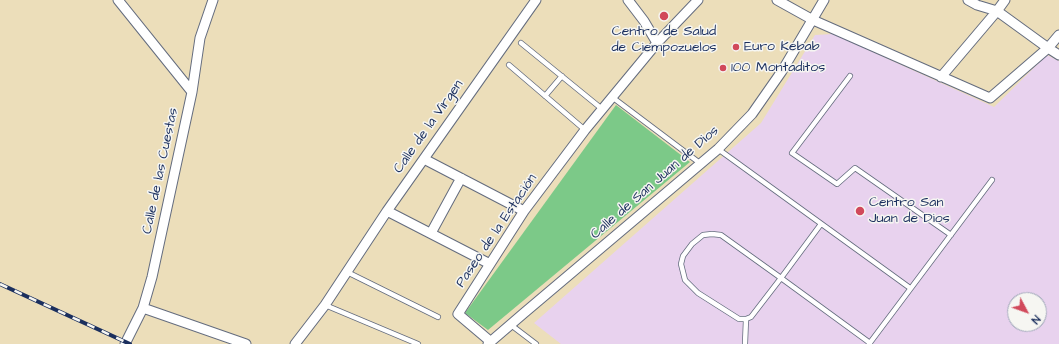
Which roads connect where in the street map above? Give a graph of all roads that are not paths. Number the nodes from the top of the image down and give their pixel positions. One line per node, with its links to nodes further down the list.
1 (118, 0): 21 (street)
2 (213, 0): 21 (street, Calle de las Cuestas)
3 (536, 0): 27 (street, Calle de la Virgen)
4 (628, 0): 14 (street)
5 (698, 0): 14 (street, Paseo de la Estación)
6 (778, 0): 11 (street)
7 (824, 0): 11 (street, Calle de San Juan de Dios)
8 (968, 0): 10 (street)
9 (1005, 0): 10 (street)
10 (997, 10): 15 (street); 20 (street)
11 (813, 20): 20 (street); 26 (street, Calle de San Juan de Dios)
12 (1059, 35): 15 (street)
13 (521, 43): 18 (lane)
14 (657, 43): 23 (street, Paseo de la Estación)
15 (1048, 48): 16 (street); 20 (street)
16 (1059, 55)
17 (509, 66): 22 (lane)
18 (562, 76): 22 (lane); 24 (lane)
19 (850, 76): 35 (lane)
20 (941, 77)
21 (192, 92): 41 (street, Calle de las Cuestas)
22 (545, 96): 25 (lane)
23 (612, 97): 24 (street, Paseo de la Estación); 28 (lane)
24 (602, 109): 25 (street, Paseo de la Estación)
25 (585, 130): 32 (street, Paseo de la Estación)
26 (718, 149): 28 (street, Calle de San Juan de Dios); 33 (lane)
27 (424, 159): 29 (street); 31 (street, Calle de la Virgen)
28 (701, 164): 44 (street, Calle de San Juan de Dios)
29 (461, 178): 32 (street); 34 (street)
30 (992, 180): 35 (lane)
31 (387, 211): 34 (street); 37 (street, Calle de la Virgen)
32 (524, 211): 36 (street, Paseo de la Estación)
33 (821, 224): 38 (lane); 39 (lane)
34 (431, 233): 36 (street)
35 (951, 236): 39 (lane)
36 (490, 264): 46 (street, Paseo de la Estación)
37 (347, 272): 40 (street, Calle de la Virgen); 42 (lane)
38 (782, 278): 43 (lane); 43 (lane); 52 (lane)
39 (910, 288): 52 (lane)
40 (325, 305): 48 (street, Calle de la Virgen); 49 (lane)
41 (143, 308): 45 (street); 47 (street, Calle de las Cuestas)
42 (438, 317)
43 (746, 320): 51 (lane)
44 (511, 325): 46 (street, Calle de San Juan de Dios); 50 (lane)
45 (240, 343)
46 (490, 343)
47 (125, 344)
48 (295, 344)
49 (418, 344)
50 (536, 344)
51 (745, 344)
52 (870, 344)

